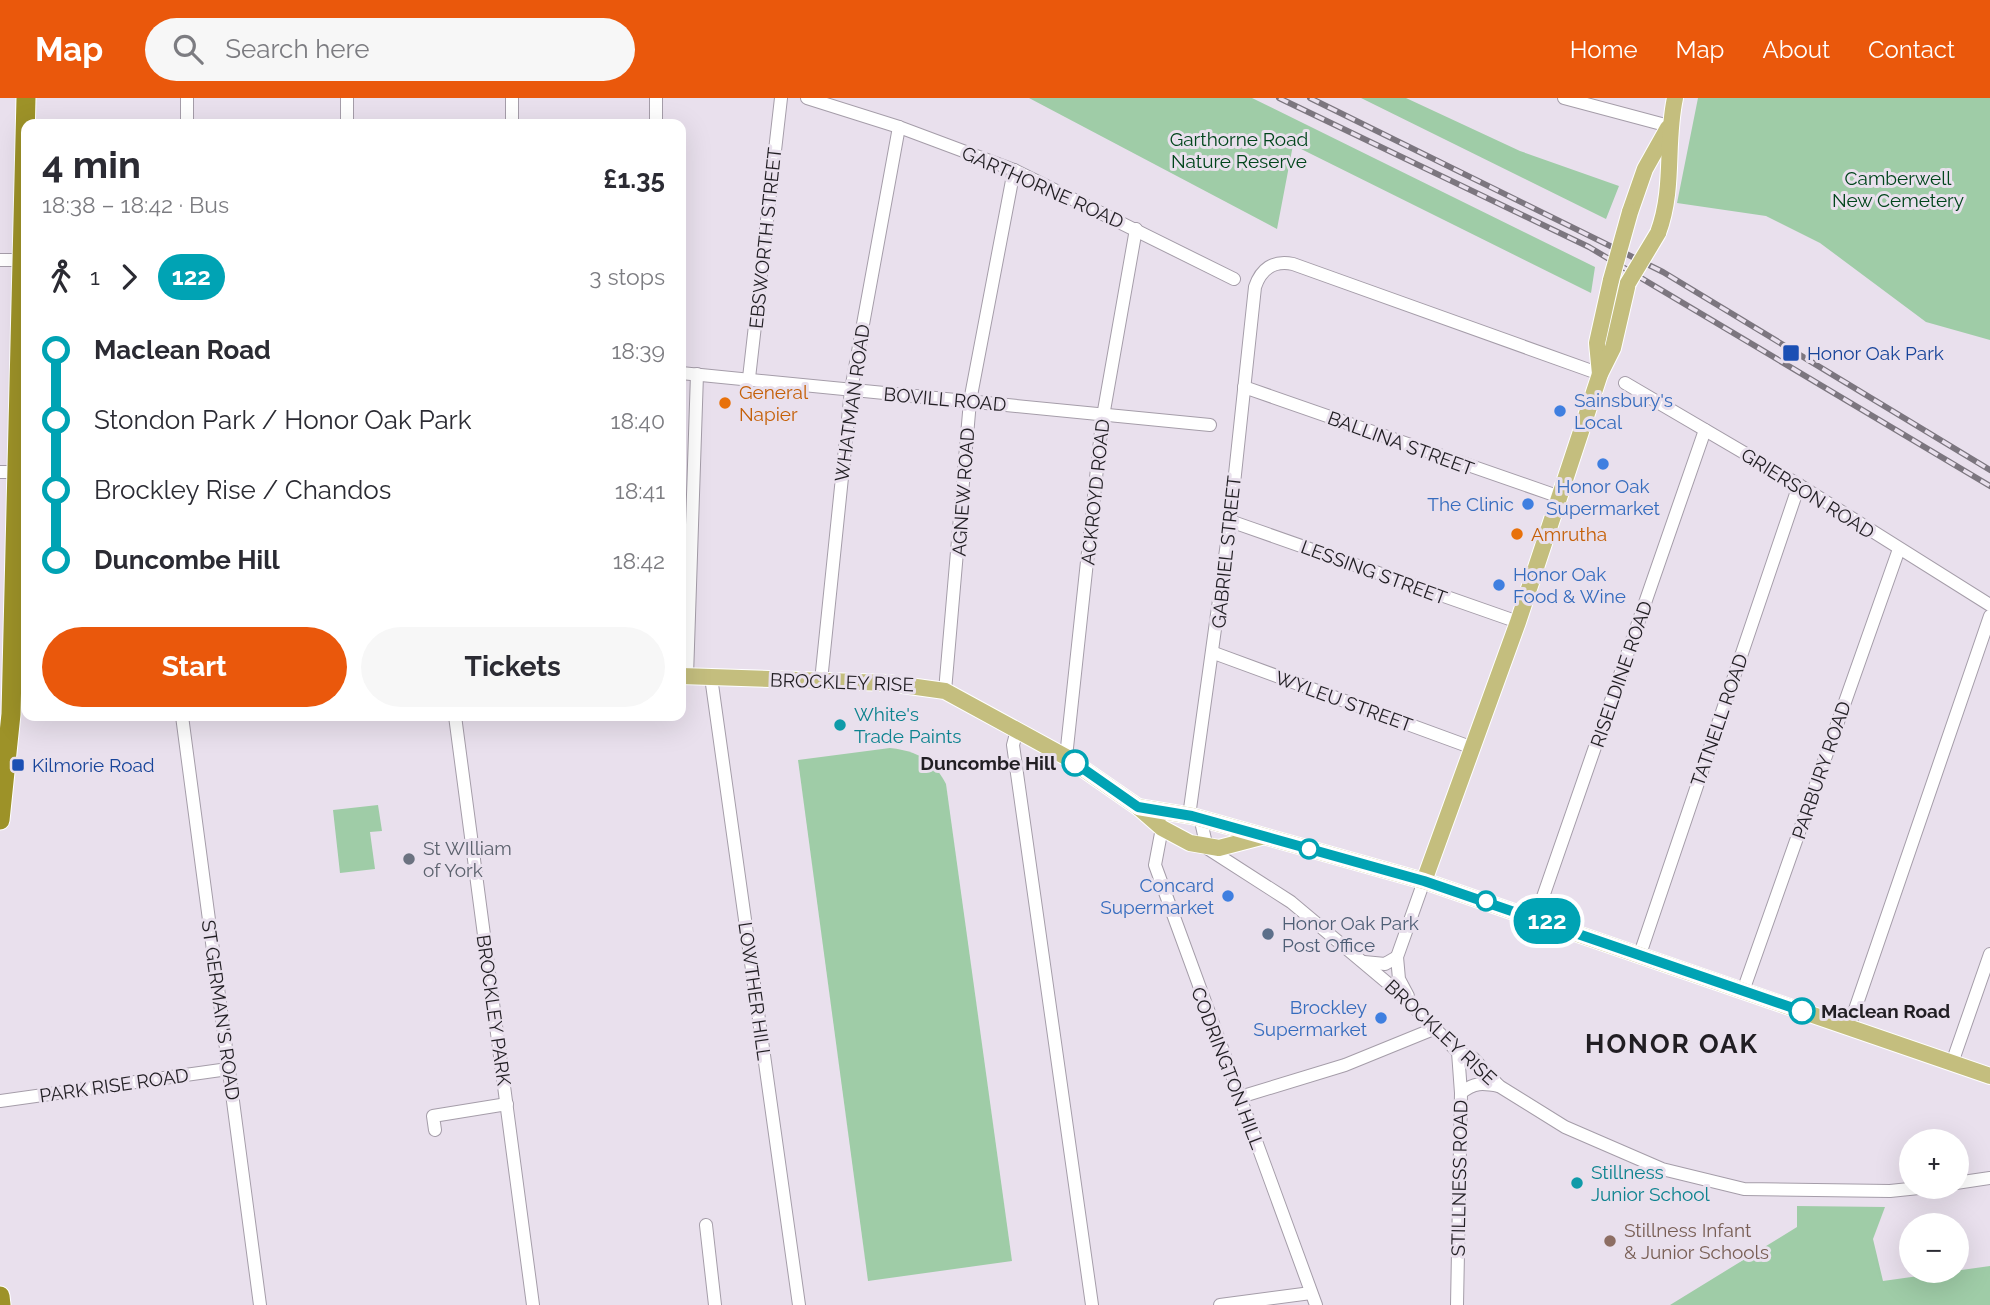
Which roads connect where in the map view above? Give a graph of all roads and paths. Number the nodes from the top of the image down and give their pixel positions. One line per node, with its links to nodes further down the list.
1 (26, 98): 10 (highway)
2 (187, 98): 11 (street)
3 (347, 98): 12 (street)
4 (512, 98): 13 (street)
5 (656, 98): 14 (street)
6 (781, 98): 26 (street, EBSWORTH STREET)
7 (807, 98): 16 (street, GARTHORNE ROAD)
8 (1564, 98): 15 (street)
9 (1675, 98): 15 (main road)
10 (26, 119)
11 (187, 119)
12 (347, 119)
13 (512, 119)
14 (656, 119)
15 (1669, 126): 25 (main road, bridge); 25 (main road, bridge)
16 (899, 127): 17 (street, GARTHORNE ROAD); 29 (street, WHATMAN ROAD)
17 (1014, 170): 18 (street, GARTHORNE ROAD); 30 (street, AGNEW ROAD)
18 (1136, 229): 22 (street, GARTHORNE ROAD); 31 (street, ACKROYD ROAD)
19 (0, 260): 20 (street)
20 (21, 260)
21 (21, 275): 34 (highway)
22 (1234, 279)
23 (686, 373): 24 (street, BOVILL ROAD)
24 (697, 374): 26 (street, BOVILL ROAD); 42 (street)
25 (1600, 374): 28 (street, GABRIEL STREET); 36 (main road)
26 (750, 378): 29 (street, BOVILL ROAD)
27 (1625, 383): 33 (street, GRIERSON ROAD)
28 (1244, 387): 36 (street, BALLINA STREET); 37 (street, GABRIEL STREET)
29 (851, 390): 30 (street, BOVILL ROAD); 46 (street, WHATMAN ROAD)
30 (970, 401): 31 (street, BOVILL ROAD); 48 (street, AGNEW ROAD)
31 (1103, 414): 32 (street, BOVILL ROAD); 53 (street, ACKROYD ROAD)
32 (1210, 425)
33 (1705, 430): 35 (street, GRIERSON ROAD); 64 (street, RISELDINE ROAD)
34 (8, 472): 47 (highway)
35 (1799, 485): 38 (street, GRIERSON ROAD); 65 (street, TATNELL ROAD)
36 (1560, 497): 41 (main road)
37 (1230, 521): 41 (street, LESSING STREET); 43 (street, GABRIEL STREET)
38 (1899, 549): 39 (street, GRIERSON ROAD); 69 (street, PARBURY ROAD)
39 (1990, 605)
40 (1990, 616): 71 (street)
41 (1518, 622): 52 (main road)
42 (686, 630)
43 (1214, 653): 52 (street, WYLEU STREET); 55 (street, GABRIEL STREET)
44 (686, 676): 45 (main road, BROCKLEY RISE)
45 (711, 677): 46 (main road, BROCKLEY RISE); 93 (street, LOWTHER HILL)
46 (821, 681): 48 (main road, BROCKLEY RISE)
47 (13, 684): 56 (highway)
48 (946, 691): 51 (main road, BROCKLEY RISE)
49 (183, 721): 75 (street, ST GERMAN'S ROAD)
50 (456, 721): 81 (street, BROCKLEY PARK)
51 (1017, 730): 53 (main road, BROCKLEY RISE); 94 (street)
52 (1474, 748): 63 (main road)
53 (1066, 757): 54 (main road, BROCKLEY RISE)
54 (1138, 807): 55 (main road); 59 (main road, BROCKLEY RISE)
55 (1189, 816): 57 (main road)
56 (0, 820)
57 (1209, 820): 58 (main road); 62 (street)
58 (1227, 826): 60 (main road); 61 (main road)
59 (1162, 828): 62 (main road, BROCKLEY RISE); 79 (street, CODRINGTON HILL)
60 (1262, 837): 61 (main road); 63 (main road)
61 (1229, 845): 62 (main road)
62 (1207, 848): 68 (street, BROCKLEY RISE)
63 (1424, 881): 64 (main road); 67 (street)
64 (1536, 917): 65 (main road)
65 (1640, 954): 69 (main road)
66 (1990, 954): 74 (street)
67 (1396, 957): 68 (street); 70 (street)
68 (1364, 962): 70 (street, BROCKLEY RISE)
69 (1743, 991): 71 (main road)
70 (1413, 1006): 72 (street, BROCKLEY RISE)
71 (1849, 1027): 74 (main road)
72 (1436, 1028): 73 (street, BROCKLEY RISE); 79 (street)
73 (1458, 1052): 77 (street, BROCKLEY RISE); 78 (street, STILLNESS ROAD)
74 (1952, 1063): 76 (main road)
75 (228, 1069): 80 (street, PARK RISE ROAD); 90 (street, ST GERMAN'S ROAD)
76 (1990, 1076)
77 (1499, 1086): 78 (street); 85 (street, BROCKLEY RISE)
78 (1461, 1093): 96 (street, STILLNESS ROAD)
79 (1240, 1097): 88 (street, CODRINGTON HILL)
80 (0, 1101)
81 (507, 1104): 82 (street); 91 (street, BROCKLEY PARK)
82 (435, 1130)
83 (1990, 1178): 84 (street)
84 (1969, 1181)
85 (1899, 1190)
86 (706, 1225): 92 (street)
87 (0, 1296): 89 (highway)
88 (1314, 1299): 95 (street)
89 (1, 1305)
90 (260, 1305)
91 (533, 1305)
92 (715, 1305)
93 (799, 1305)
94 (1092, 1305)
95 (1220, 1305)
96 (1457, 1305)

